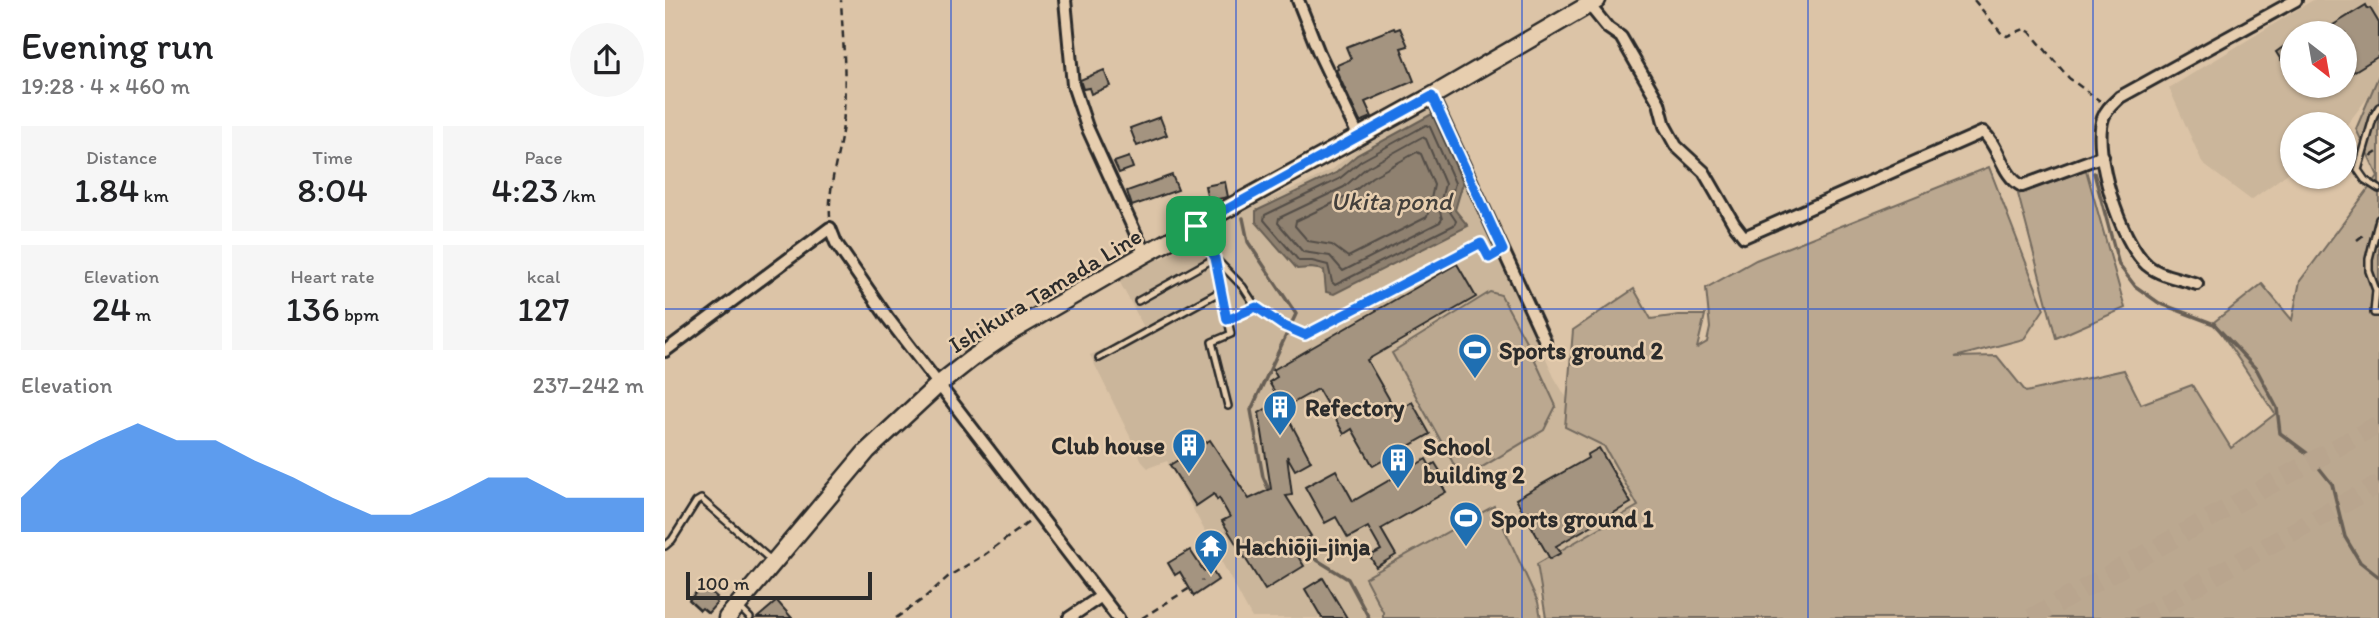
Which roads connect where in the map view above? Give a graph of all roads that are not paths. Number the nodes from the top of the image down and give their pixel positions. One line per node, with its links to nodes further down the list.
1 (1065, 0): 13 (street)
2 (1298, 0): 7 (street)
3 (2296, 0): 8 (street)
4 (1591, 2): 5 (main road, Ishikura Tamada Line); 8 (street)
5 (1432, 96): 7 (main road, Ishikura Tamada Line); 12 (street)
6 (2379, 107): 9 (lane)
7 (1358, 135): 11 (main road, Ishikura Tamada Line)
8 (2103, 156): 15 (street)
9 (2379, 189)
10 (2379, 219): 19 (lane)
11 (1196, 226): 13 (main road, Ishikura Tamada Line); 14 (lane)
12 (1503, 250): 18 (lane); 21 (street)
13 (1145, 254): 24 (main road, Ishikura Tamada Line)
14 (1215, 258): 16 (lane); 17 (lane); 18 (lane)
15 (2197, 284)
16 (1221, 290): 20 (lane); 23 (lane)
17 (1138, 301)
18 (1256, 307): 20 (lane)
19 (2379, 313)
20 (1227, 320): 25 (lane)
21 (1545, 341)
22 (665, 351): 24 (street)
23 (1099, 358)
24 (938, 385): 27 (main road, Ishikura Tamada Line); 28 (street)
25 (1228, 407)
26 (665, 546): 27 (lane)
27 (774, 562): 29 (main road, Ishikura Tamada Line)
28 (1100, 597): 31 (street); 32 (street)
29 (732, 612): 30 (lane)
30 (750, 618)
31 (1069, 618)
32 (1118, 618)

